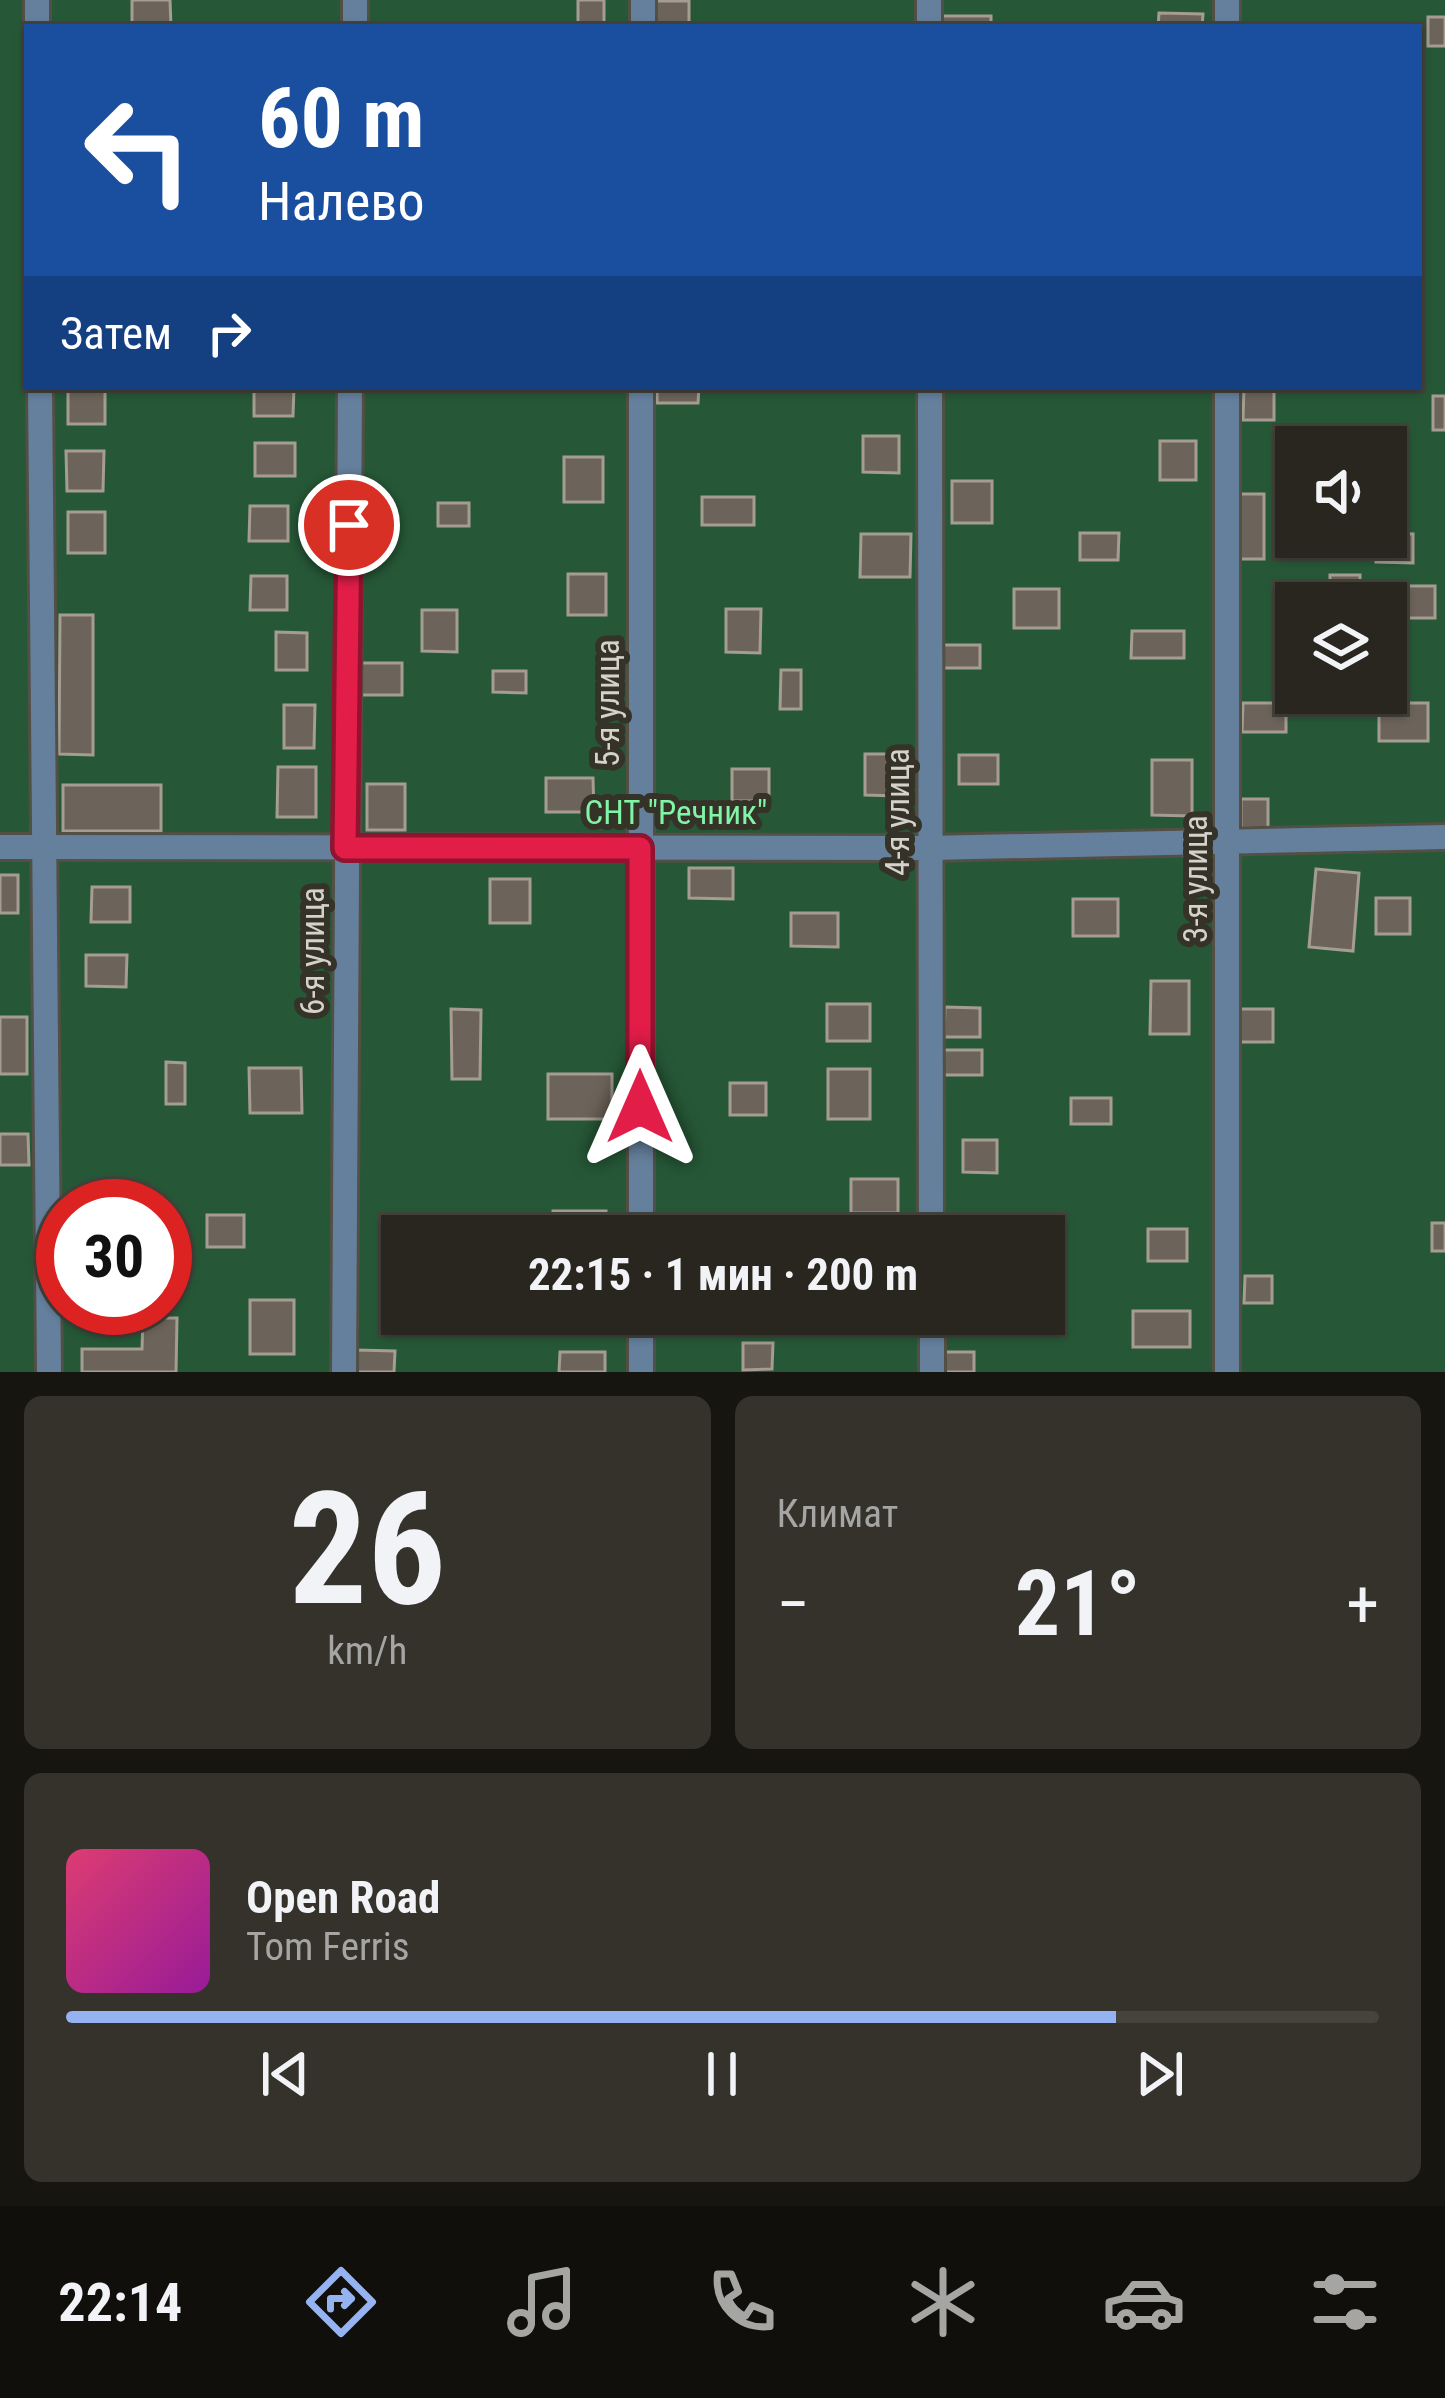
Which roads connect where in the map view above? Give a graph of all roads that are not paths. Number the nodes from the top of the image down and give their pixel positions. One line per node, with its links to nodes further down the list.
1 (40, 390): 9 (street)
2 (350, 390): 10 (street, 6-я улица)
3 (641, 390): 11 (street, 5-я улица)
4 (930, 390): 12 (street, 4-я улица)
5 (1227, 390): 7 (street, 3-я улица)
6 (1445, 838): 7 (street)
7 (1228, 844): 12 (street); 21 (street, 3-я улица)
8 (0, 847): 9 (street)
9 (44, 848): 10 (street); 17 (street)
10 (345, 848): 11 (street); 18 (street, 6-я улица)
11 (640, 848): 12 (street); 13 (street, 5-я улица)
12 (930, 848): 14 (street, 4-я улица)
13 (641, 1215)
14 (931, 1215)
15 (641, 1335): 19 (street)
16 (932, 1335): 20 (street)
17 (49, 1372)
18 (344, 1372)
19 (641, 1372)
20 (932, 1372)
21 (1227, 1372)

